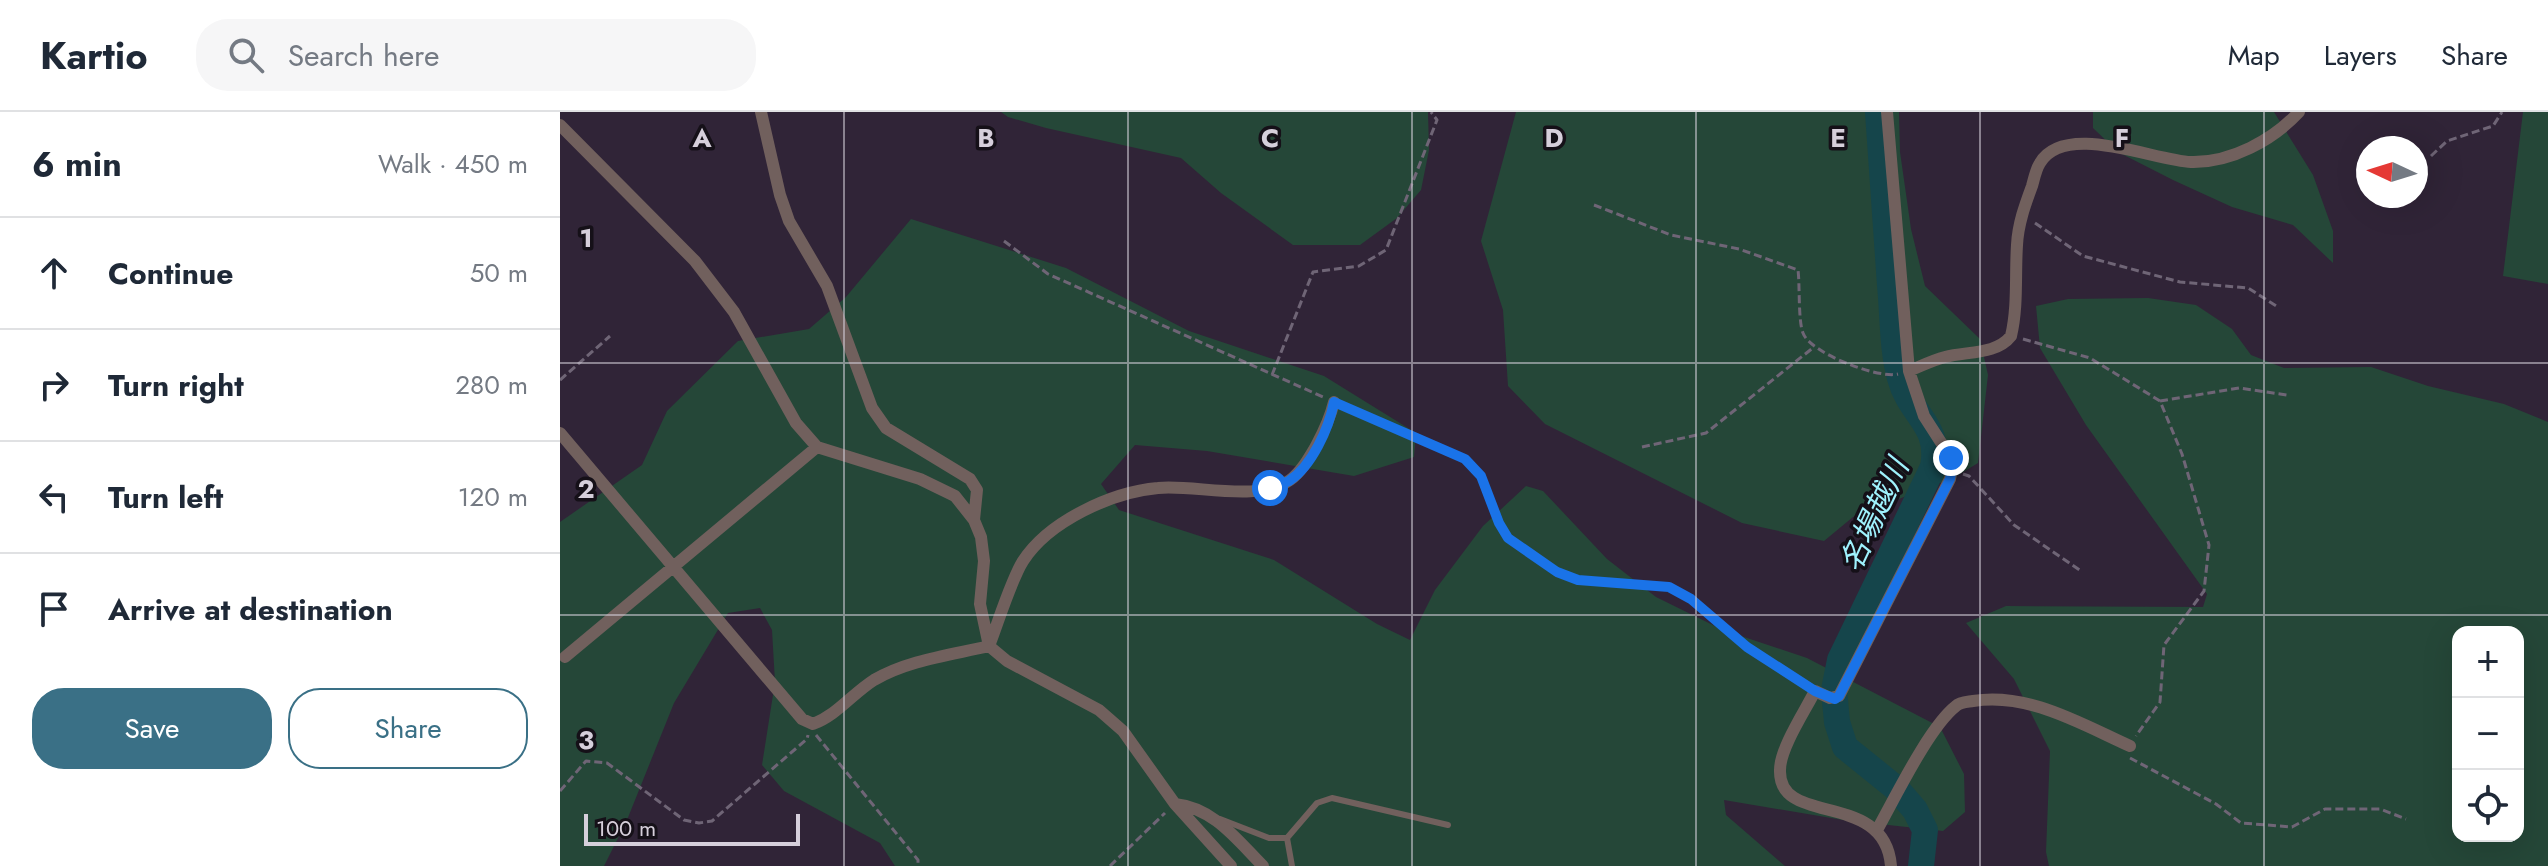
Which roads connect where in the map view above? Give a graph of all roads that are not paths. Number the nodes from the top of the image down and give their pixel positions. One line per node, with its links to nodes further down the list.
1 (761, 112): 9 (street)
2 (1887, 112): 5 (street)
3 (2299, 112): 5 (street)
4 (560, 125): 8 (street)
5 (1909, 371): 17 (street)
6 (1334, 402): 11 (street)
7 (560, 433): 10 (street)
8 (817, 447): 9 (street); 10 (street)
9 (974, 520): 11 (street)
10 (674, 568): 11 (street); 12 (street)
11 (989, 646): 14 (street)
12 (565, 657)
13 (2130, 746): 17 (street)
14 (1175, 804): 15 (street); 19 (street)
15 (1213, 817): 18 (lane); 20 (street)
16 (1448, 825): 18 (lane)
17 (1877, 830): 22 (street)
18 (1287, 838): 21 (lane)
19 (1231, 866)
20 (1263, 866)
21 (1292, 866)
22 (1891, 866)

